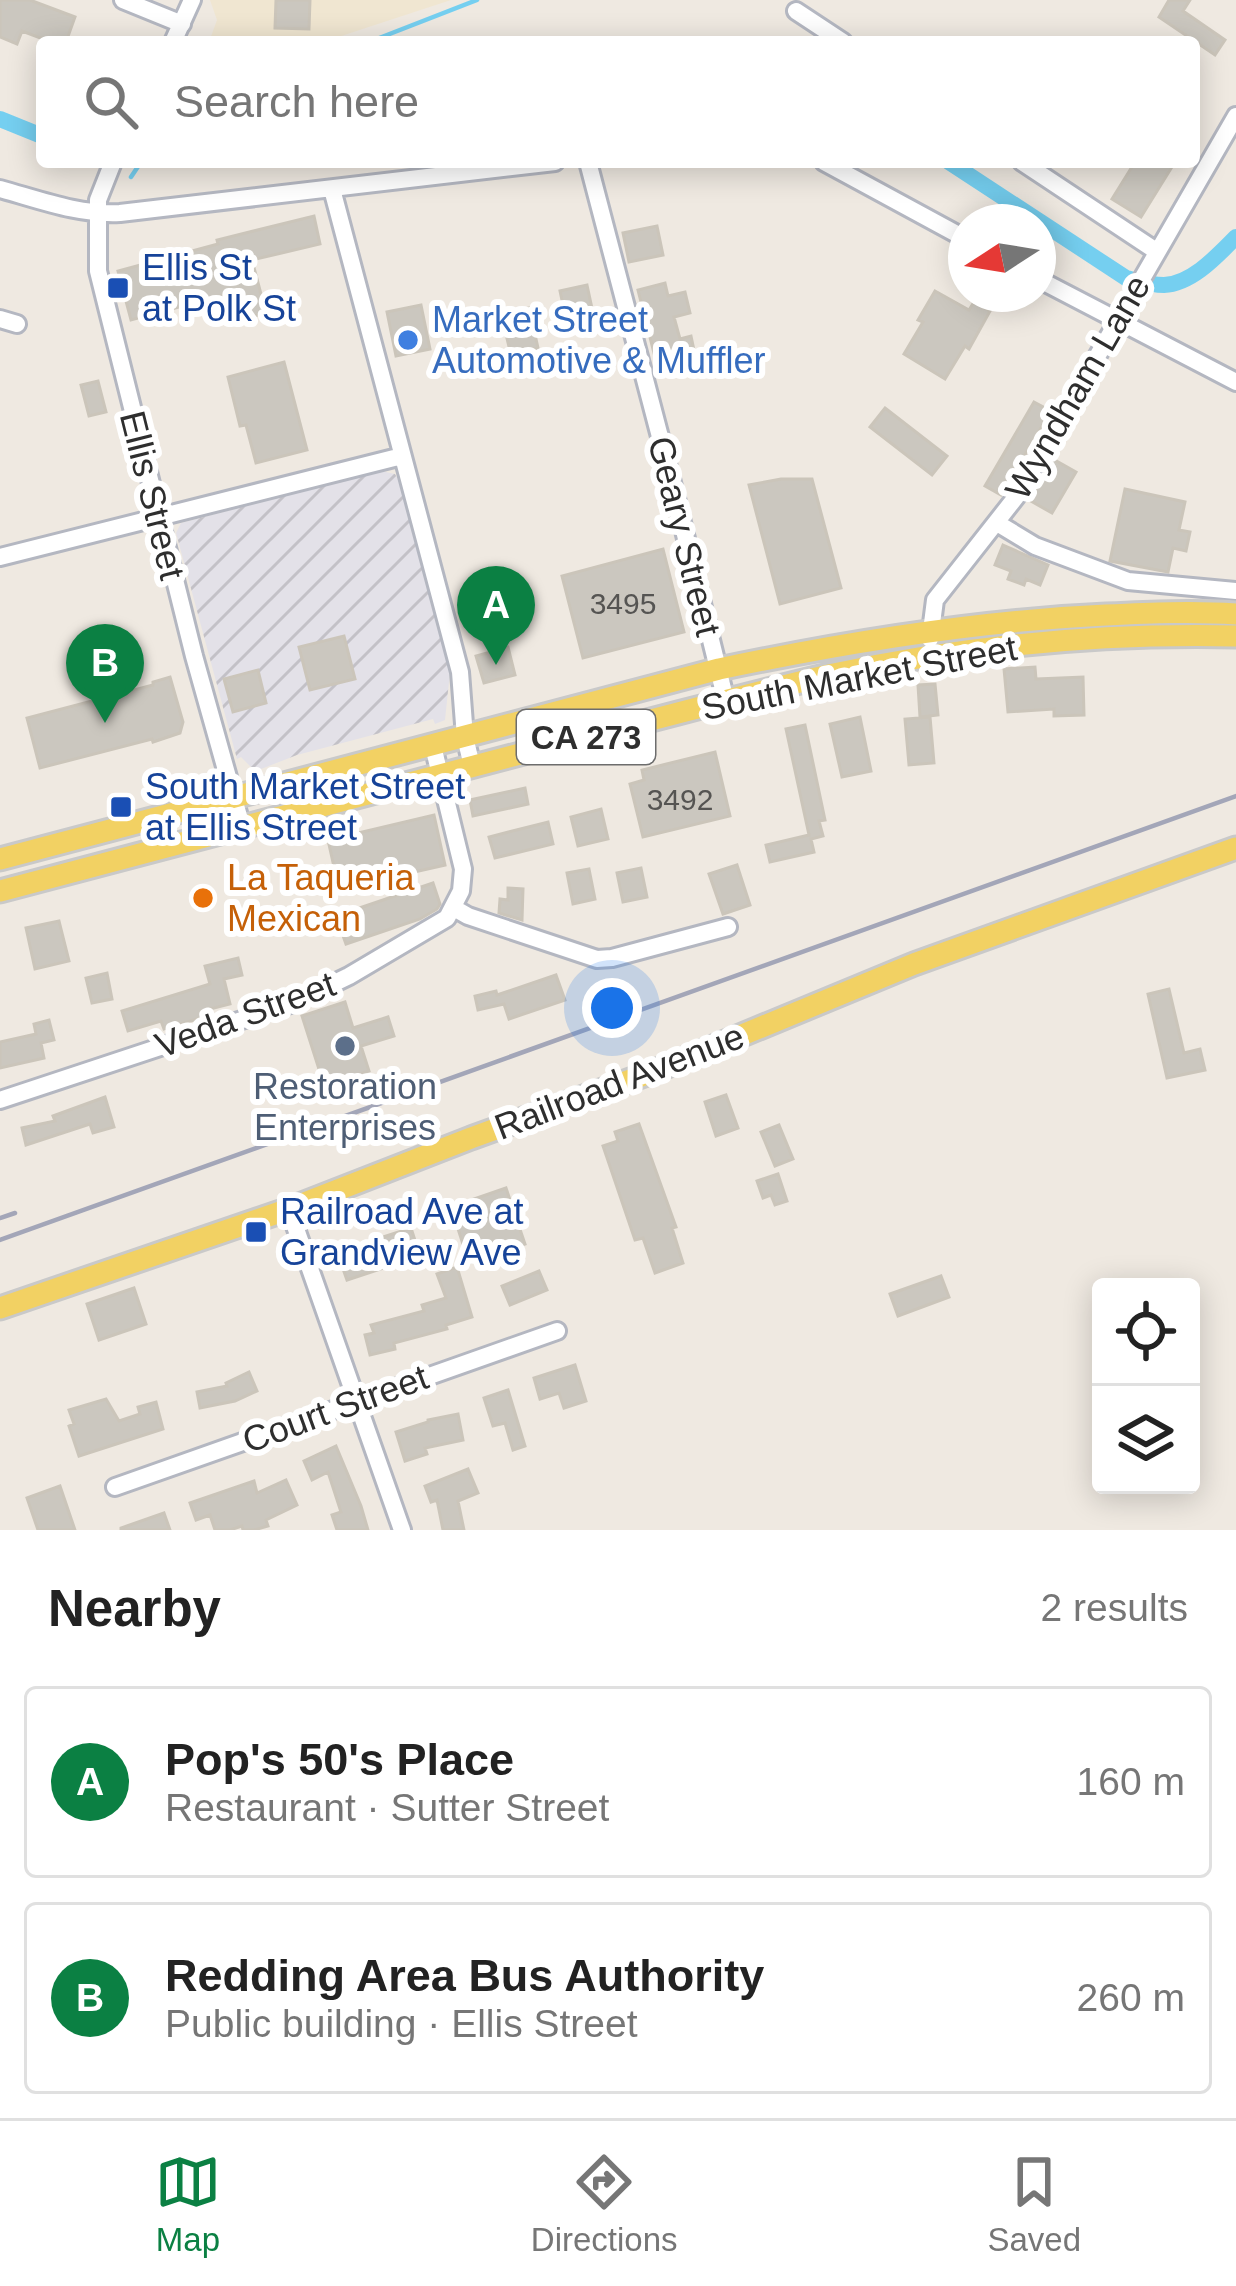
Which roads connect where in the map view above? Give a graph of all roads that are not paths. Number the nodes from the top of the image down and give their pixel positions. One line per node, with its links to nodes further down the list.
1 (123, 0): 4 (street)
2 (192, 0): 4 (street)
3 (796, 10): 6 (street)
4 (182, 24): 5 (street)
5 (176, 36)
6 (834, 36)
7 (1236, 116): 17 (street, Wyndham Lane)
8 (111, 168): 15 (street, Ellis Street)
9 (505, 168): 14 (street)
10 (590, 168): 30 (street, Geary Street)
11 (835, 168): 16 (street)
12 (1030, 168): 17 (street)
13 (0, 189): 15 (street)
14 (332, 189): 15 (street); 21 (street)
15 (96, 214): 22 (street, Ellis Street)
16 (948, 229)
17 (1152, 257): 19 (street, Wyndham Lane)
18 (1056, 289): 19 (street)
19 (1116, 321): 20 (street); 23 (street, Wyndham Lane)
20 (1236, 382)
21 (402, 456): 22 (street); 32 (street)
22 (160, 515): 24 (street); 36 (street, Ellis Street)
23 (997, 523): 25 (street); 27 (street, Wyndham Lane)
24 (0, 557)
25 (1236, 591)
26 (1236, 614): 27 (main road, South Market Street / CA 273)
27 (929, 631): 29 (street); 30 (main road, South Market Street / CA 273)
28 (1236, 636): 29 (main road, South Market Street / CA 273)
29 (932, 656): 31 (main road, South Market Street / CA 273)
30 (718, 669): 31 (street, Geary Street); 32 (main road, South Market Street / CA 273)
31 (726, 701): 34 (main road, South Market Street / CA 273)
32 (465, 737): 33 (main road, South Market Street / CA 273); 34 (street)
33 (433, 746): 35 (street); 36 (main road, South Market Street / CA 273)
34 (472, 766): 35 (main road, South Market Street / CA 273)
35 (440, 776): 37 (main road, South Market Street / CA 273); 41 (street)
36 (233, 797): 37 (street, Ellis Street); 39 (main road, South Market Street / CA 273)
37 (242, 827): 40 (main road, South Market Street / CA 273)
38 (1236, 848): 44 (main road, Railroad Avenue)
39 (0, 859)
40 (0, 891)
41 (454, 908): 42 (street); 43 (street, Veda Street)
42 (728, 926)
43 (0, 1100)
44 (290, 1209): 45 (main road, Railroad Avenue); 47 (street)
45 (0, 1308)
46 (556, 1331): 47 (street, Court Street)
47 (356, 1400): 48 (street, Court Street); 49 (street)
48 (115, 1487)
49 (402, 1530)

